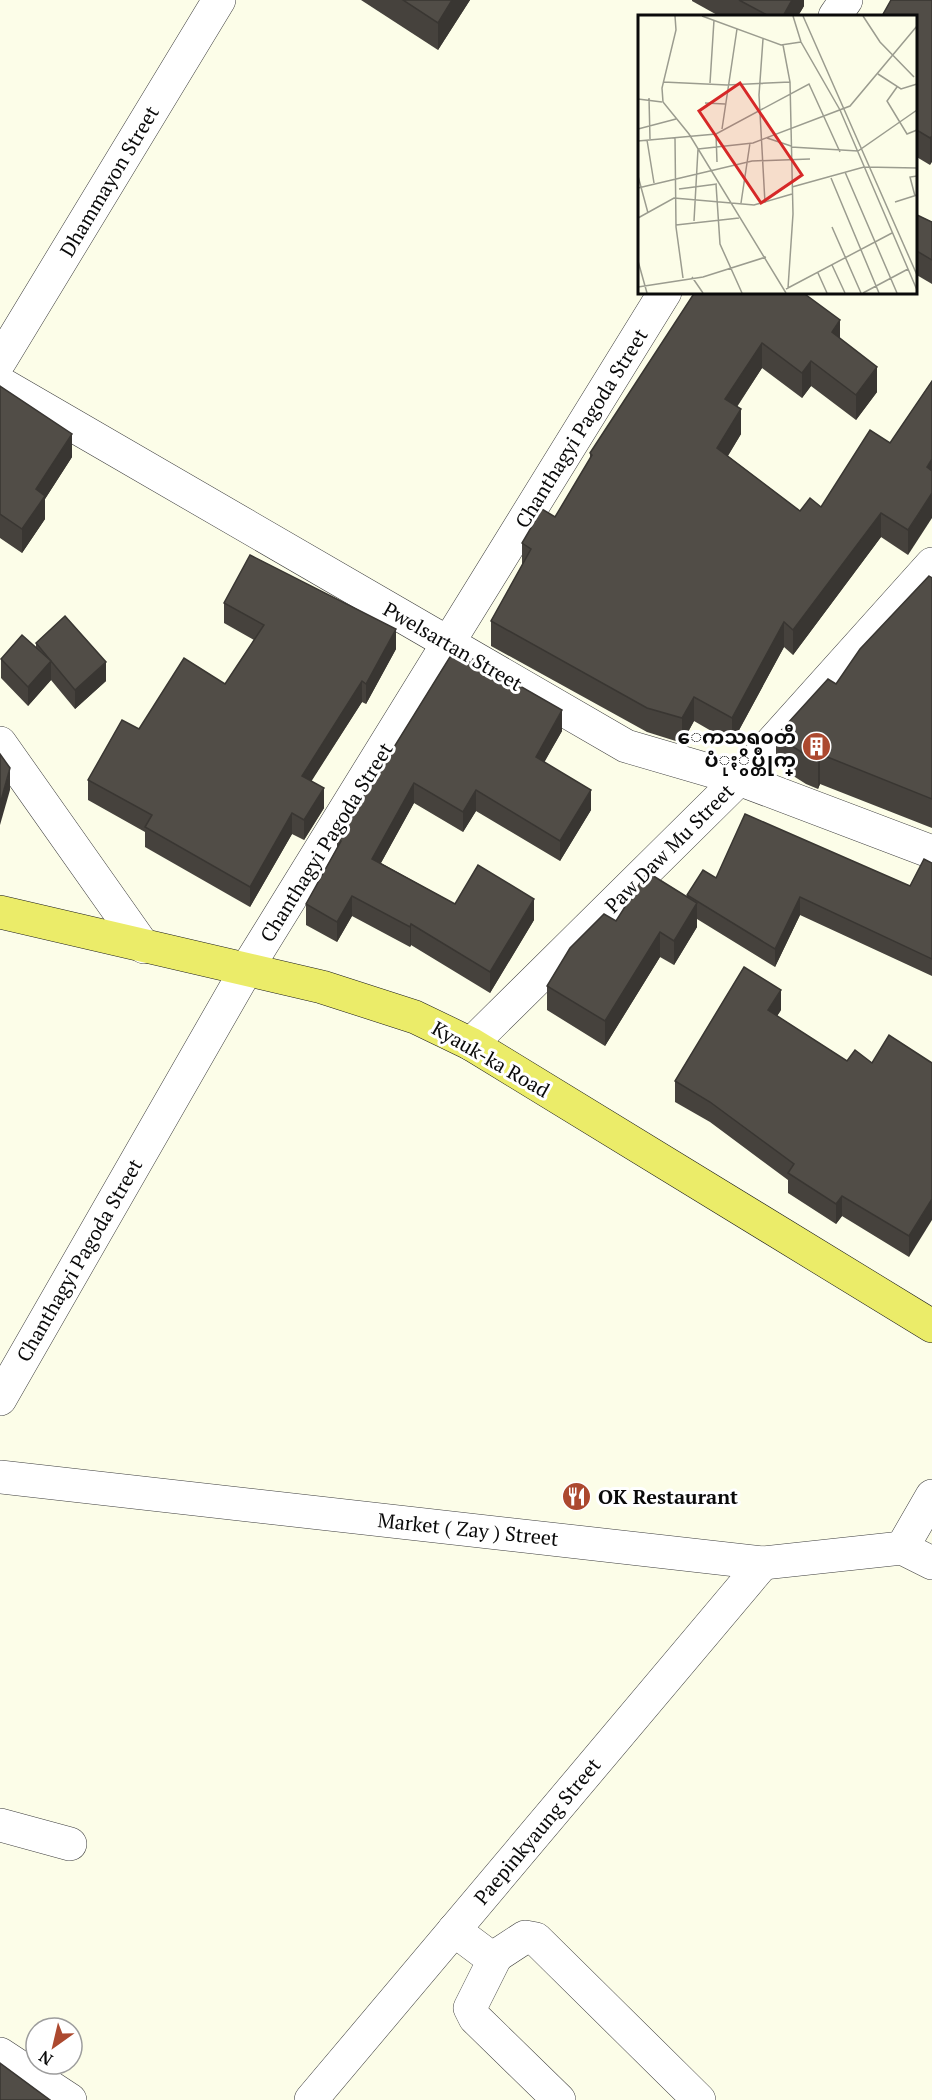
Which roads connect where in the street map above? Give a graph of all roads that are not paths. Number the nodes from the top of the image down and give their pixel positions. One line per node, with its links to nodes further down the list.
1 (219, 0): 5 (street, Dhammayon Street)
2 (846, 0): 3 (street)
3 (837, 15)
4 (664, 294): 8 (street, Chanthagyi Pagoda Street)
5 (0, 361)
6 (0, 383): 8 (street, Pwelsartan Street)
7 (932, 564): 10 (street, Paw Daw Mu Street)
8 (449, 643): 10 (street, Pwelsartan Street); 14 (street, Chanthagyi Pagoda Street)
9 (0, 743): 13 (street)
10 (739, 779): 11 (street, Pwelsartan Street); 15 (street, Paw Daw Mu Street)
11 (932, 852)
12 (0, 912): 13 (main road, Kyauk-ka Road)
13 (144, 947): 14 (main road, Kyauk-ka Road)
14 (246, 970): 15 (main road, Kyauk-ka Road); 17 (street, Chanthagyi Pagoda Street)
15 (471, 1044): 16 (main road, Kyauk-ka Road)
16 (932, 1326)
17 (0, 1399)
18 (0, 1477): 21 (street, Market ( Zay ) Street)
19 (932, 1496): 20 (street)
20 (902, 1548): 21 (street, Market ( Zay ) Street); 22 (street)
21 (764, 1563): 25 (street, Paepinkyaung Street)
22 (932, 1563)
23 (0, 1824): 24 (street)
24 (70, 1844)
25 (454, 1930): 26 (street); 29 (street, Paepinkyaung Street)
26 (496, 1956): 30 (street); 31 (street)
27 (0, 2054): 28 (street)
28 (70, 2100)
29 (311, 2100)
30 (559, 2100)
31 (699, 2100)

